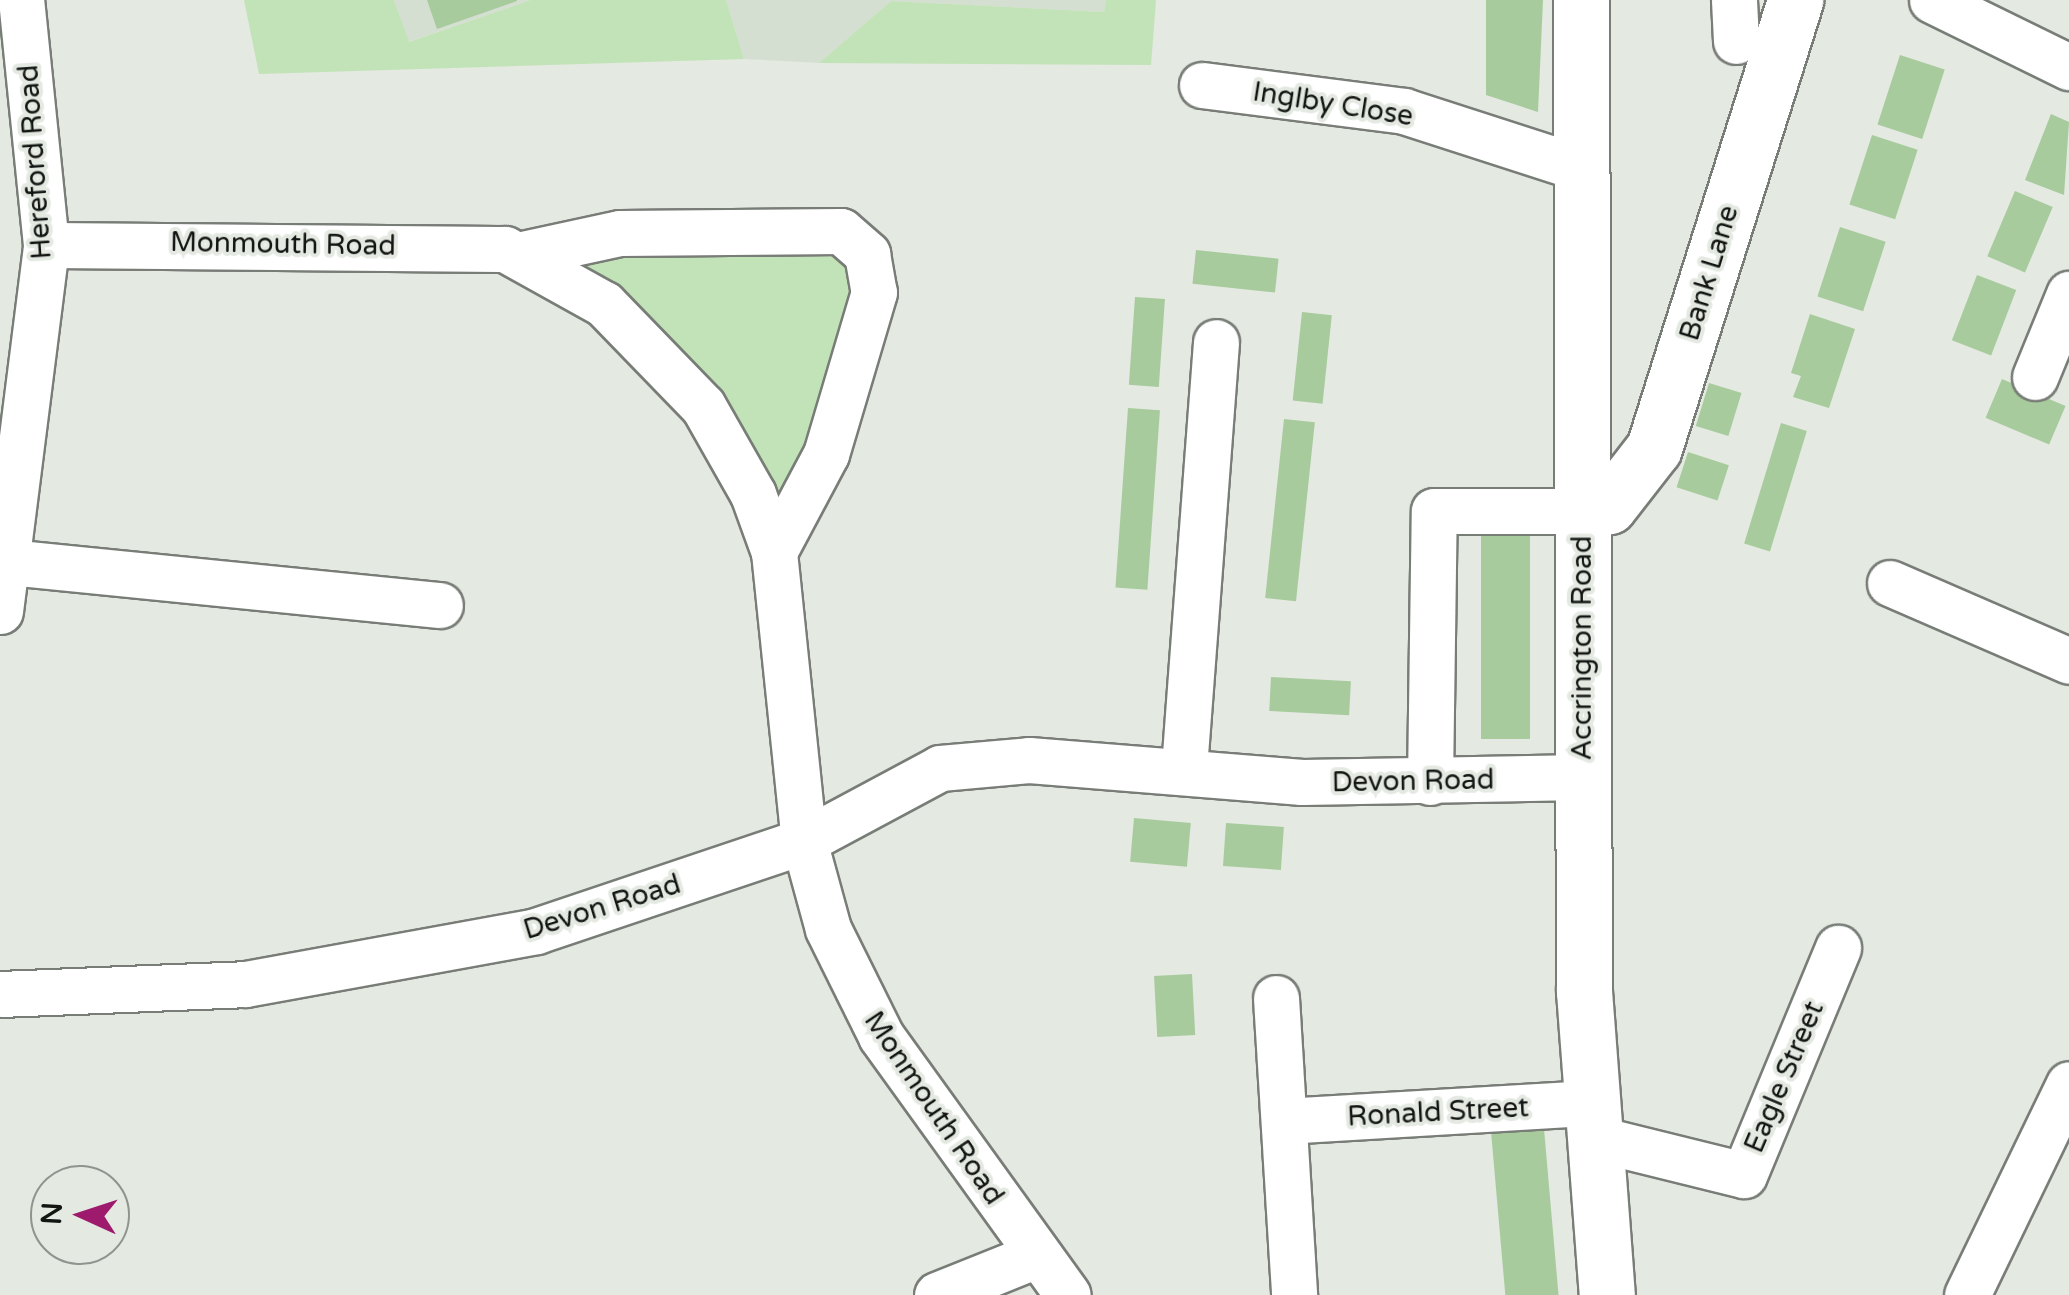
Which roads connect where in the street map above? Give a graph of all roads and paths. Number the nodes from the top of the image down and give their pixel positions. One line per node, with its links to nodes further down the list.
1 (21, 0): 8 (street, Hereford Road)
2 (1582, 0): 7 (main road, Accrington Road)
3 (1795, 0): 13 (main road, Bank Lane)
4 (1932, 0): 5 (street)
5 (2069, 67)
6 (1202, 84): 7 (street, Inglby Close)
7 (1576, 167): 13 (main road, Accrington Road)
8 (46, 245): 9 (street, Monmouth Road); 15 (street, Hereford Road)
9 (518, 255): 14 (street, Monmouth Road); 14 (street, Monmouth Road)
10 (2069, 294): 12 (street)
11 (1216, 342): 20 (street)
12 (2035, 378)
13 (1581, 510): 21 (main road, Accrington Road); 22 (street)
14 (774, 552): 23 (street, Monmouth Road)
15 (8, 562): 17 (street); 18 (street, Hereford Road)
16 (1890, 584): 19 (street)
17 (440, 604)
18 (0, 611)
19 (2069, 662)
20 (1184, 768): 22 (street, Devon Road); 23 (street, Devon Road)
21 (1583, 777): 22 (street, Devon Road); 28 (main road, Accrington Road)
22 (1430, 782)
23 (804, 842): 25 (street, Devon Road); 30 (street, Monmouth Road)
24 (1838, 948): 28 (street, Eagle Street)
25 (0, 994)
26 (1276, 998): 29 (street)
27 (2069, 1084): 35 (street)
28 (1593, 1120): 29 (street, Ronald Street); 34 (main road, Accrington Road)
29 (1284, 1121): 33 (street)
30 (1034, 1256): 31 (street); 32 (street, Monmouth Road)
31 (937, 1295)
32 (1068, 1295)
33 (1294, 1295)
34 (1607, 1295)
35 (1968, 1295)

